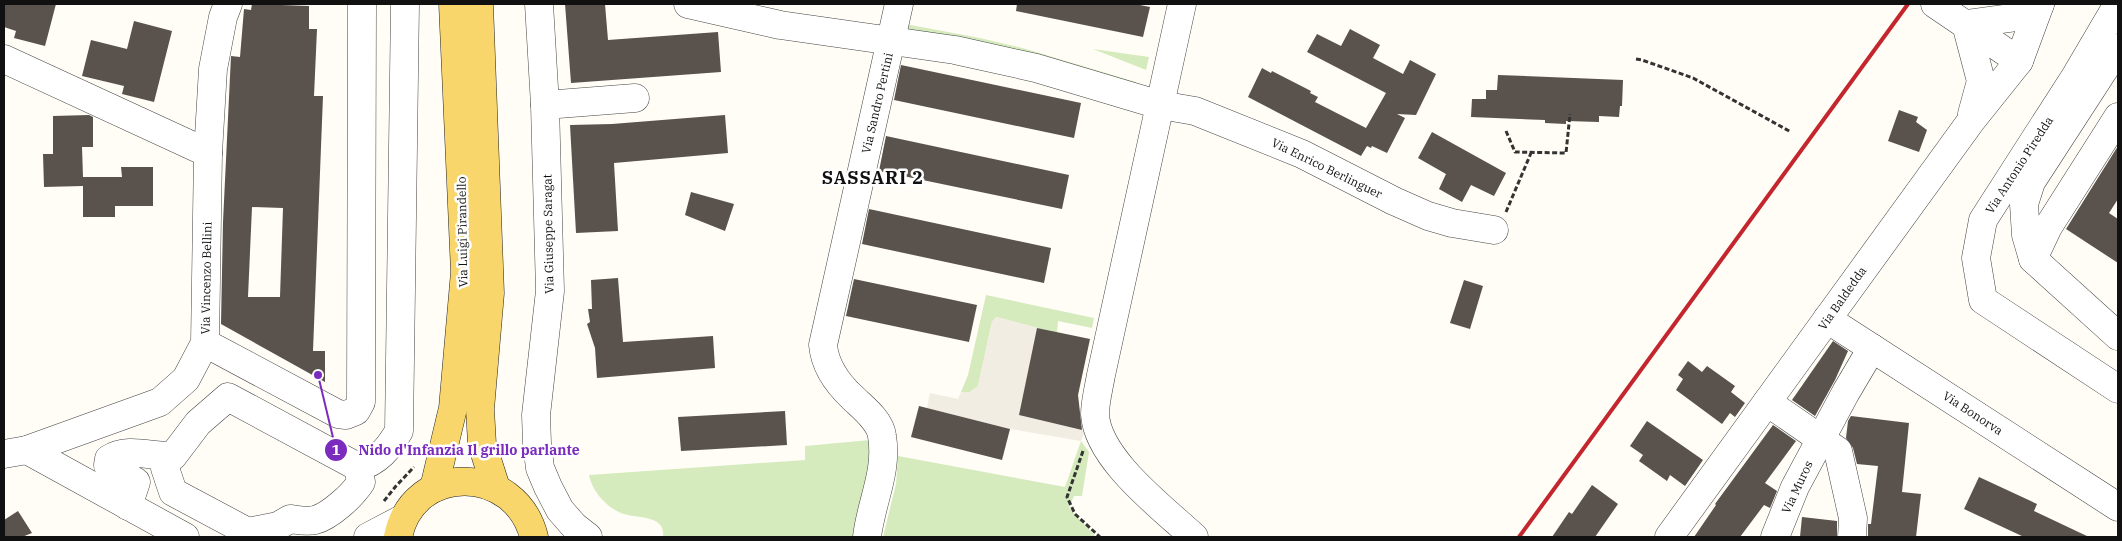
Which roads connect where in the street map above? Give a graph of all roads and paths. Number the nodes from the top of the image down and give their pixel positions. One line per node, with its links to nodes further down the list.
1 (228, 4): 27 (street, Via Vincenzo Bellini)
2 (362, 4): 33 (street)
3 (405, 4): 40 (street)
4 (453, 4): 41 (main road, Via Luigi Pirandello)
5 (478, 4): 42 (main road, Via Luigi Pirandello)
6 (539, 4): 20 (street, Via Giuseppe Saragat)
7 (688, 4): 14 (street)
8 (899, 4): 14 (street)
9 (1182, 4): 21 (street)
10 (1935, 4): 13 (street)
11 (2040, 4): 13 (street); 18 (street, Via Baldedda)
12 (2118, 4): 35 (street, Via Antonio Piredda)
13 (1966, 24): 18 (street); 24 (street)
14 (892, 39): 21 (street, Via Sandro Pertini); 50 (street, Via Sandro Pertini)
15 (2118, 48): 30 (street, Via Antonio Piredda)
16 (4, 59): 27 (street)
17 (1636, 59): 26 (path)
18 (2019, 61): 24 (street, Via Baldedda)
19 (634, 98): 20 (street)
20 (545, 105): 49 (street, Via Giuseppe Saragat)
21 (1160, 105): 29 (street, Via Enrico Berlinguer); 51 (street)
22 (1570, 114): 28 (path)
23 (2118, 117): 30 (street)
24 (1971, 120): 31 (street, Via Baldedda)
25 (1506, 131): 28 (path)
26 (1791, 132)
27 (208, 153): 33 (street, Via Vincenzo Bellini)
28 (1531, 153): 29 (path)
29 (1494, 230)
30 (2033, 259): 32 (street)
31 (1827, 319): 34 (street, Via Bonorva); 36 (street, Via Baldedda)
32 (2118, 336)
33 (205, 343): 38 (street, Via Vincenzo Bellini)
34 (1872, 348): 37 (street, Via Muros); 44 (street, Via Bonorva)
35 (2118, 389)
36 (1767, 402): 37 (street); 52 (street, Via Baldedda)
37 (1821, 438): 53 (street, Via Muros); 54 (street)
38 (16, 452): 43 (street)
39 (165, 468): 40 (street)
40 (358, 468): 43 (street)
41 (434, 488): 42 (main road); 45 (main road)
42 (496, 488): 48 (main road)
43 (128, 506): 46 (street)
44 (2118, 507)
45 (401, 528): 47 (street)
46 (185, 537)
47 (368, 537)
48 (534, 537)
49 (588, 537)
50 (867, 537)
51 (1194, 537)
52 (1668, 537)
53 (1775, 537)
54 (1852, 537)

